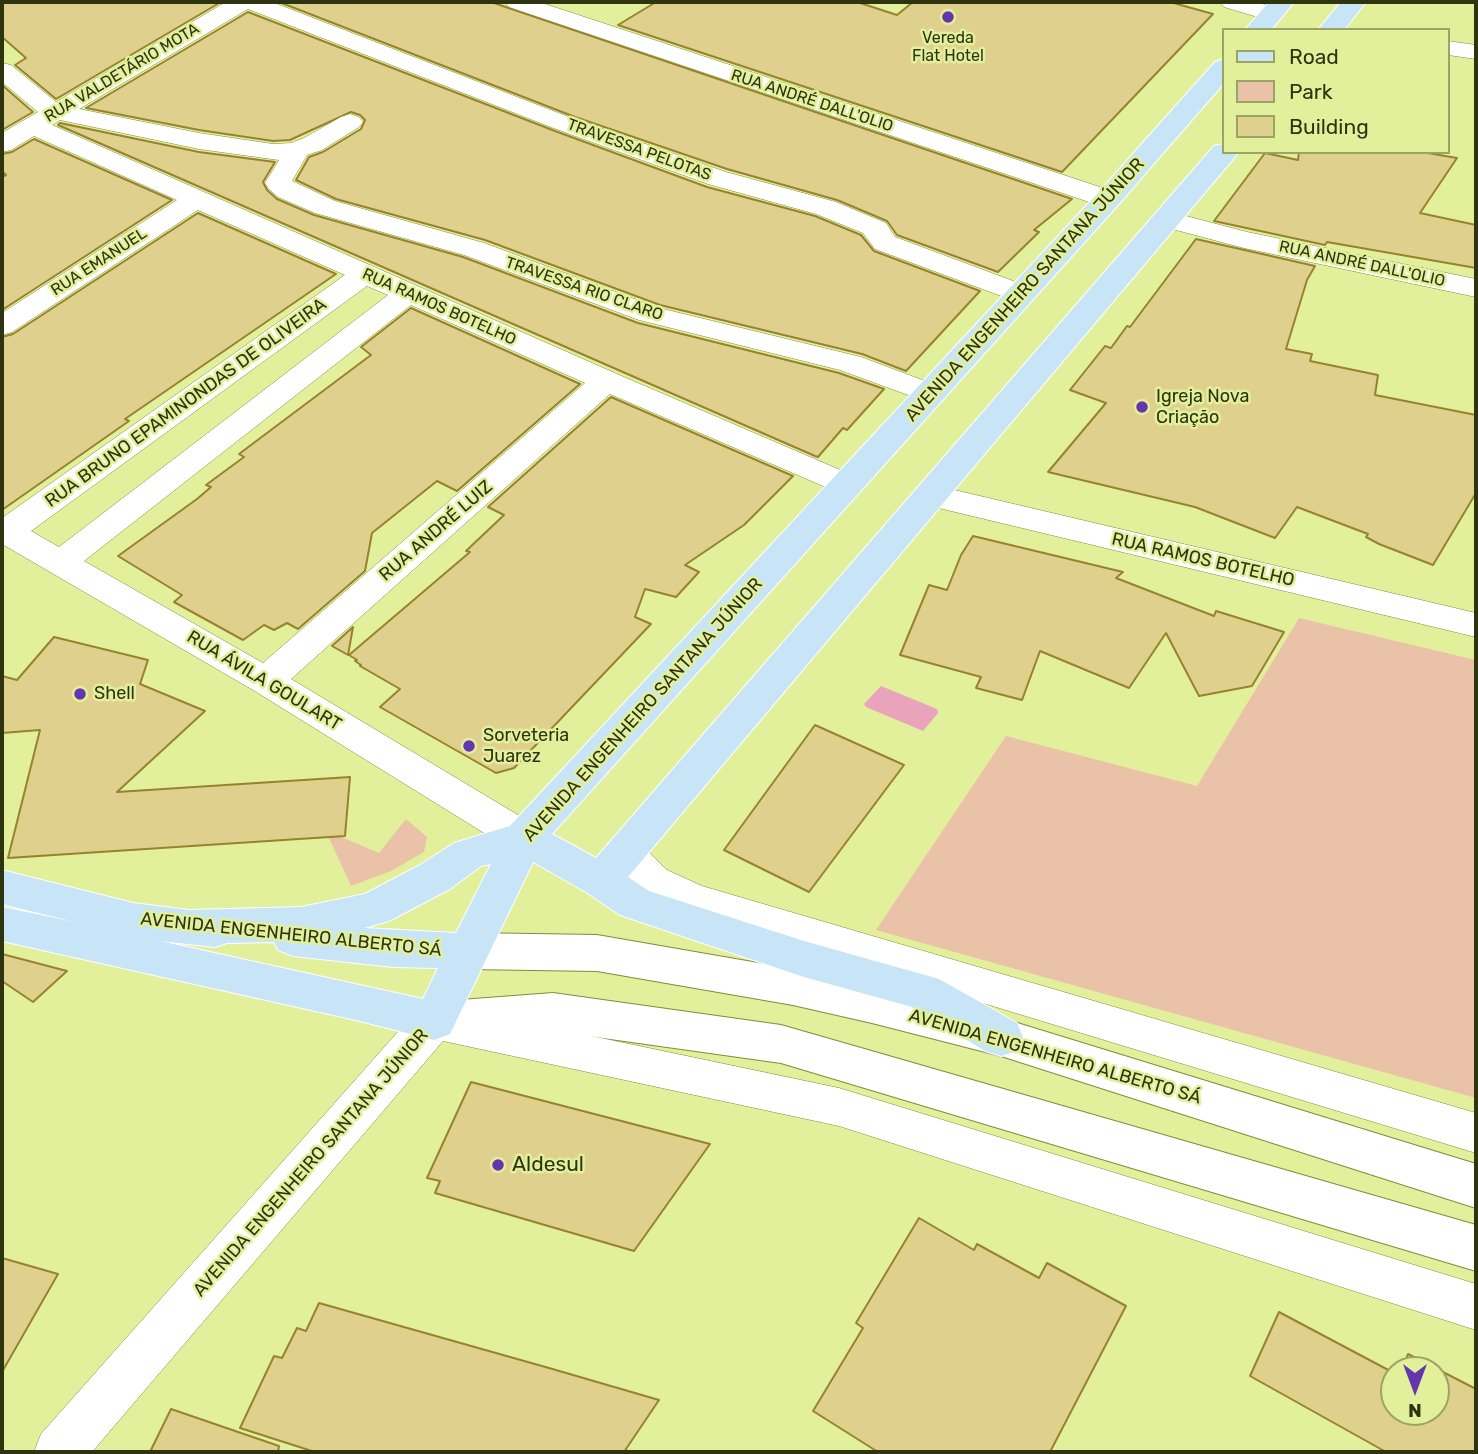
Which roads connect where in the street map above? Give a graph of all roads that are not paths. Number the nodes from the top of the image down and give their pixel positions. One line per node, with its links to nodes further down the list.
1 (242, 2): 12 (street, RUA VALDETÁRIO MOTA)
2 (252, 2): 23 (street, TRAVESSA PELOTAS)
3 (517, 2): 18 (street, RUA ANDRÉ DALL'OLIO)
4 (1232, 2): 6 (street)
5 (1354, 2): 7 (main road)
6 (1270, 15)
7 (1334, 28)
8 (1450, 48): 9 (street)
9 (1476, 52)
10 (1222, 69): 18 (main road, AVENIDA ENGENHEIRO SANTANA JÚNIOR)
11 (2, 70): 12 (street, RUA RAMOS BOTELHO)
12 (48, 117): 14 (street, RUA VALDETÁRIO MOTA); 15 (street); 17 (street, RUA RAMOS BOTELHO)
13 (350, 122): 15 (street)
14 (2, 144)
15 (294, 151): 26 (street, TRAVESSA RIO CLARO)
16 (1222, 154): 19 (main road)
17 (197, 199): 20 (street, RUA RAMOS BOTELHO); 24 (street, RUA EMANUEL)
18 (1108, 199): 23 (main road, AVENIDA ENGENHEIRO SANTANA JÚNIOR)
19 (1167, 219): 21 (street, RUA ANDRÉ DALL'OLIO); 28 (main road)
20 (365, 274): 22 (street, RUA RAMOS BOTELHO); 29 (street, RUA BRUNO EPAMINONDAS DE OLIVEIRA)
21 (1476, 288)
22 (409, 293): 25 (street, RUA RAMOS BOTELHO); 30 (street)
23 (1022, 293): 26 (main road, AVENIDA ENGENHEIRO SANTANA JÚNIOR)
24 (2, 326)
25 (607, 381): 27 (street, RUA RAMOS BOTELHO); 32 (street, RUA ANDRÉ LUIZ)
26 (929, 394): 27 (main road, AVENIDA ENGENHEIRO SANTANA JÚNIOR)
27 (848, 485): 33 (main road, AVENIDA ENGENHEIRO SANTANA JÚNIOR)
28 (929, 495): 31 (street, RUA RAMOS BOTELHO); 34 (main road)
29 (4, 531): 30 (street, RUA ÁVILA GOULART)
30 (60, 563): 32 (street, RUA ÁVILA GOULART)
31 (1476, 625)
32 (266, 681): 33 (street, RUA ÁVILA GOULART)
33 (524, 838): 34 (main road); 37 (main road); 38 (main road, AVENIDA ENGENHEIRO SANTANA JÚNIOR)
34 (612, 866): 40 (main road); 41 (street)
35 (2, 887): 37 (main road, AVENIDA ENGENHEIRO ALBERTO SÁ)
36 (2, 924): 39 (main road, AVENIDA ENGENHEIRO ALBERTO SÁ)
37 (189, 928): 38 (main road, AVENIDA ENGENHEIRO ALBERTO SÁ)
38 (469, 951): 39 (main road, AVENIDA ENGENHEIRO SANTANA JÚNIOR); 40 (street, AVENIDA ENGENHEIRO ALBERTO SÁ)
39 (434, 1021): 43 (street, AVENIDA ENGENHEIRO ALBERTO SÁ); 44 (street, AVENIDA ENGENHEIRO ALBERTO SÁ); 45 (street, AVENIDA ENGENHEIRO SANTANA JÚNIOR)
40 (1001, 1037): 42 (street, AVENIDA ENGENHEIRO ALBERTO SÁ)
41 (1476, 1133)
42 (1476, 1186)
43 (1476, 1248)
44 (1476, 1307)
45 (59, 1452)

